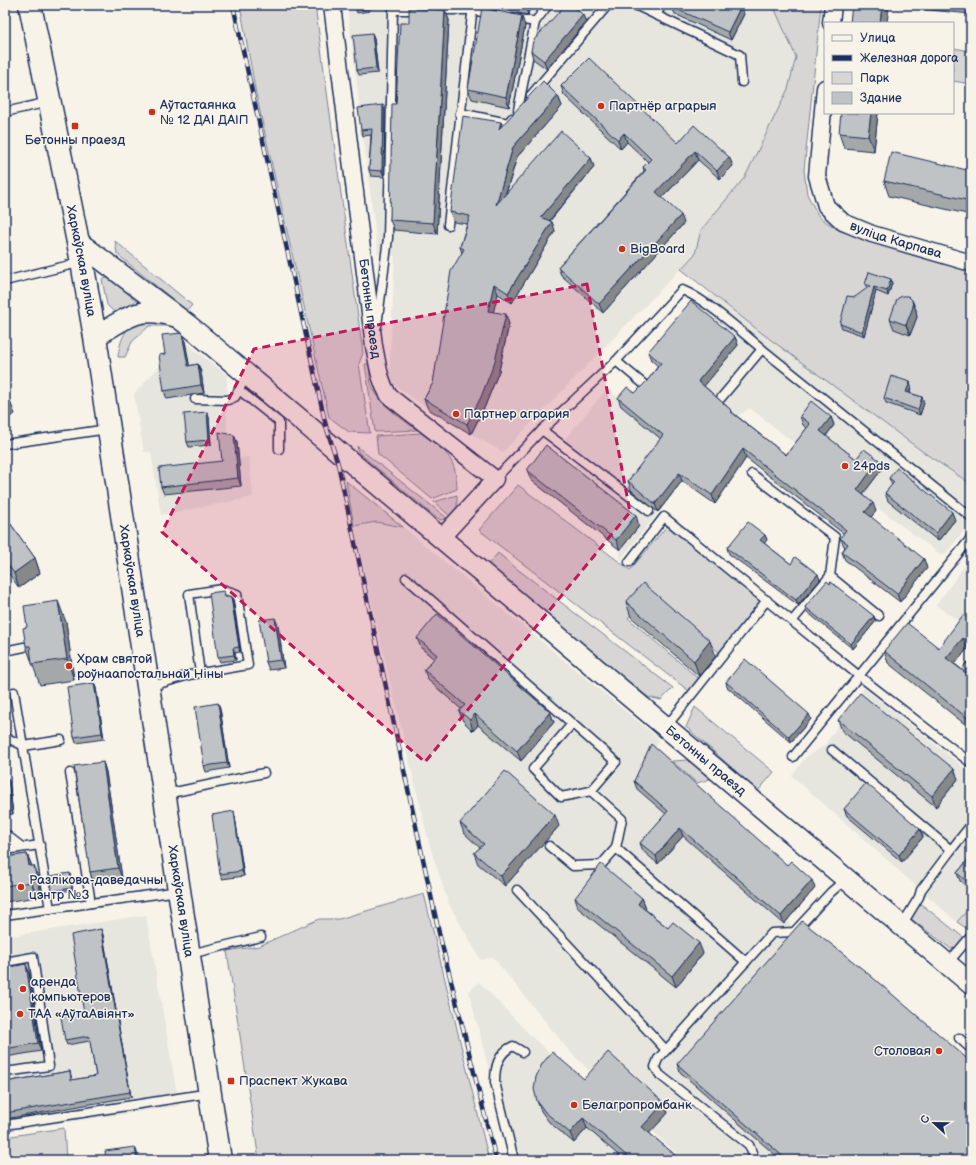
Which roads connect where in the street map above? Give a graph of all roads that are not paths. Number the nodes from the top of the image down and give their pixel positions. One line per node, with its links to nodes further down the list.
1 (30, 5): 15 (main road, Харкаўская вуліца)
2 (332, 5): 26 (street, Бетонны праезд)
3 (548, 5): 11 (lane)
4 (608, 5): 16 (lane)
5 (635, 5): 10 (lane)
6 (662, 5): 10 (lane)
7 (833, 5): 12 (street)
8 (392, 7): 9 (lane); 26 (lane)
9 (473, 8): 11 (lane); 18 (lane)
10 (656, 15): 13 (lane)
11 (535, 22): 16 (lane)
12 (831, 22)
13 (742, 82)
14 (824, 99): 22 (street, вуліца Карпава)
15 (50, 102): 17 (lane); 20 (main road, Харкаўская вуліца)
16 (518, 110): 18 (lane)
17 (5, 112)
18 (460, 113): 19 (lane)
19 (448, 225)
20 (78, 240): 21 (main road, Харкаўская вуліца); 24 (street, Бетонны праезд)
21 (82, 262): 23 (lane); 25 (main road, Харкаўская вуліца)
22 (971, 263)
23 (5, 281)
24 (179, 317): 25 (street); 29 (street, Бетонны праезд)
25 (95, 337): 33 (main road, Харкаўская вуліца)
26 (374, 346): 38 (street, Бетонны праезд)
27 (762, 349): 28 (lane); 31 (lane); 40 (lane)
28 (616, 361): 30 (lane); 34 (lane)
29 (243, 383): 32 (lane); 36 (lane); 41 (street, Бетонны праезд)
30 (646, 386)
31 (722, 398)
32 (195, 399)
33 (108, 429): 35 (lane); 53 (main road, Харкаўская вуліца)
34 (542, 430): 38 (lane); 39 (lane)
35 (5, 444)
36 (279, 449)
37 (752, 474): 44 (lane)
38 (496, 479): 41 (street)
39 (649, 510)
40 (971, 517)
41 (441, 538): 56 (street, Бетонны праезд)
42 (971, 538): 52 (lane)
43 (629, 562): 46 (lane)
44 (830, 576): 47 (lane); 48 (lane)
45 (406, 578): 55 (lane)
46 (767, 600): 48 (lane); 56 (lane)
47 (879, 616)
48 (793, 620): 52 (lane)
49 (24, 648): 50 (lane)
50 (5, 651)
51 (200, 673): 51 (lane); 53 (lane)
52 (858, 675): 61 (lane); 62 (lane)
53 (148, 687): 66 (main road, Харкаўская вуліца)
54 (14, 692): 59 (lane)
55 (572, 724): 65 (lane); 65 (lane)
56 (666, 727): 75 (street, Бетонны праезд)
57 (5, 737): 59 (lane)
58 (61, 740): 59 (lane)
59 (24, 746): 69 (lane)
60 (832, 750): 74 (lane)
61 (793, 757)
62 (971, 763)
63 (70, 772): 78 (lane)
64 (264, 773): 66 (lane)
65 (591, 791): 72 (lane)
66 (165, 794): 77 (main road, Харкаўская вуліца)
67 (971, 825): 74 (lane)
68 (5, 834): 71 (lane)
69 (40, 845): 71 (lane); 79 (lane)
70 (549, 846): 72 (lane)
71 (22, 847): 73 (lane)
72 (616, 848): 86 (lane)
73 (5, 850)
74 (951, 850): 81 (lane)
75 (846, 878): 81 (street, Бетонны праезд); 86 (lane)
76 (517, 890): 91 (lane)
77 (180, 891): 78 (lane); 84 (main road, Харкаўская вуліца)
78 (91, 903): 79 (lane)
79 (50, 909): 80 (lane)
80 (5, 915)
81 (902, 926): 87 (street, Бетонны праезд)
82 (971, 936): 87 (lane)
83 (261, 937): 84 (lane)
84 (189, 955): 94 (main road, Харкаўская вуліца)
85 (5, 962): 93 (lane)
86 (746, 962): 91 (lane)
87 (947, 964): 88 (street, Бетонны праезд)
88 (971, 984)
89 (959, 1038): 90 (lane)
90 (971, 1049)
91 (666, 1050): 98 (lane)
92 (523, 1052): 97 (lane)
93 (5, 1072)
94 (210, 1093): 95 (lane); 96 (main road, Харкаўская вуліца)
95 (5, 1125)
96 (220, 1160)
97 (514, 1160)
98 (755, 1160)

